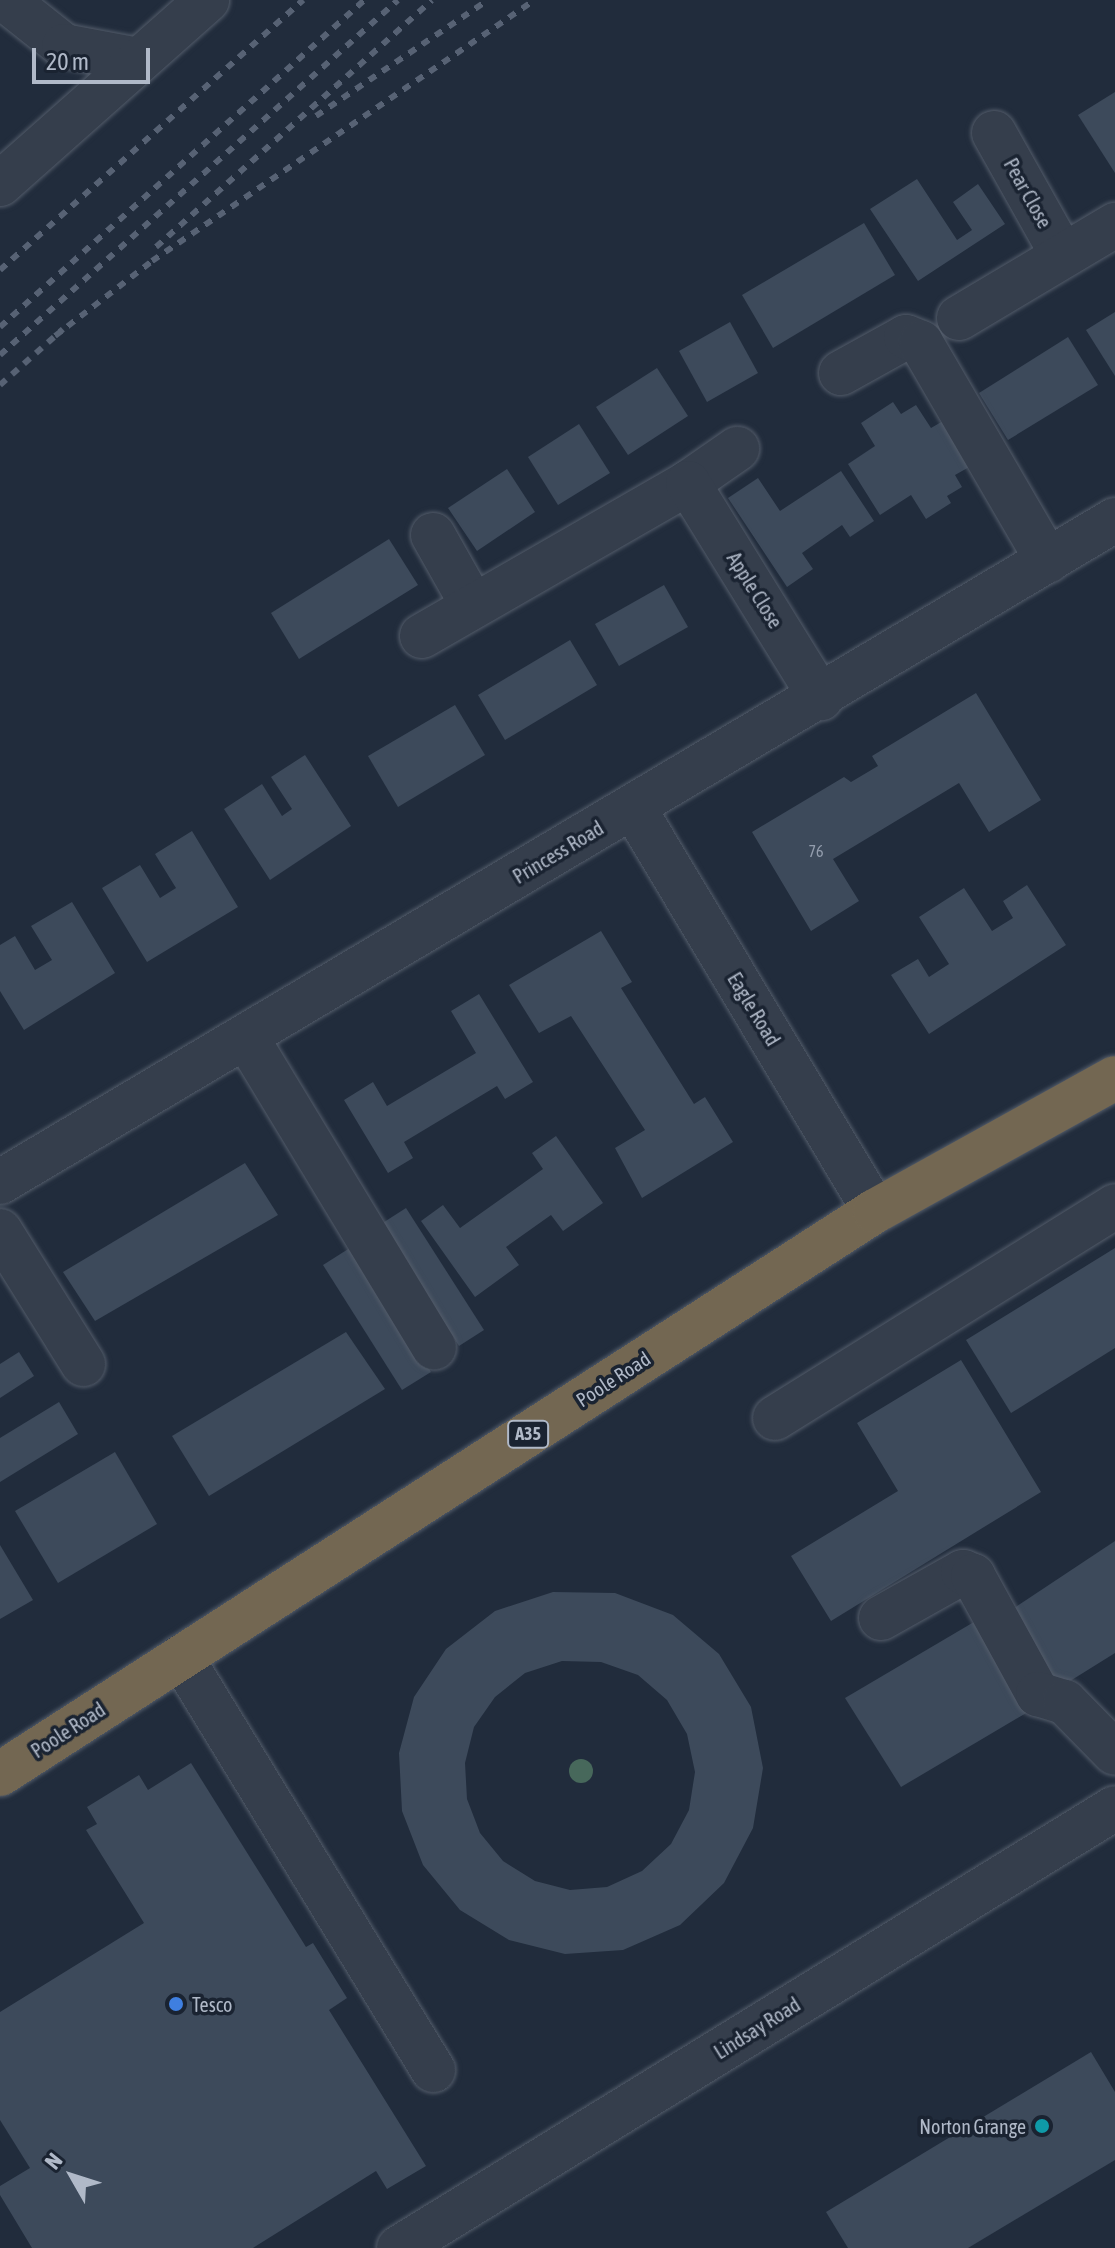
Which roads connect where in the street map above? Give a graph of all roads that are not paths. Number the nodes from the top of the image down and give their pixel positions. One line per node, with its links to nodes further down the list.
1 (6, 0): 3 (street)
2 (207, 0): 3 (street)
3 (138, 60): 5 (street)
4 (994, 133): 7 (street, Pear Close)
5 (0, 184)
6 (1115, 225): 7 (street)
7 (1062, 254): 8 (street)
8 (959, 318)
9 (841, 373): 14 (street)
10 (737, 449): 11 (street)
11 (688, 483): 15 (street); 17 (street, Apple Close)
12 (1115, 520): 14 (street, Princess Road)
13 (433, 535): 15 (street)
14 (1048, 561): 17 (street, Princess Road)
15 (473, 606): 16 (street)
16 (422, 636)
17 (821, 698): 18 (street, Princess Road)
18 (633, 807): 19 (street, Princess Road); 23 (street, Eagle Road)
19 (246, 1037): 21 (street, Princess Road); 25 (street)
20 (1115, 1078): 23 (highway, Poole Road / A35)
21 (0, 1182)
22 (1115, 1206): 27 (street)
23 (875, 1211): 29 (highway, Poole Road / A35)
24 (0, 1231): 26 (street)
25 (434, 1347)
26 (83, 1364)
27 (775, 1418)
28 (881, 1618): 30 (street)
29 (181, 1657): 31 (highway, Poole Road / A35); 33 (street)
30 (1115, 1753)
31 (0, 1774)
32 (1115, 1808): 34 (street, Lindsay Road)
33 (433, 2070)
34 (399, 2248)

